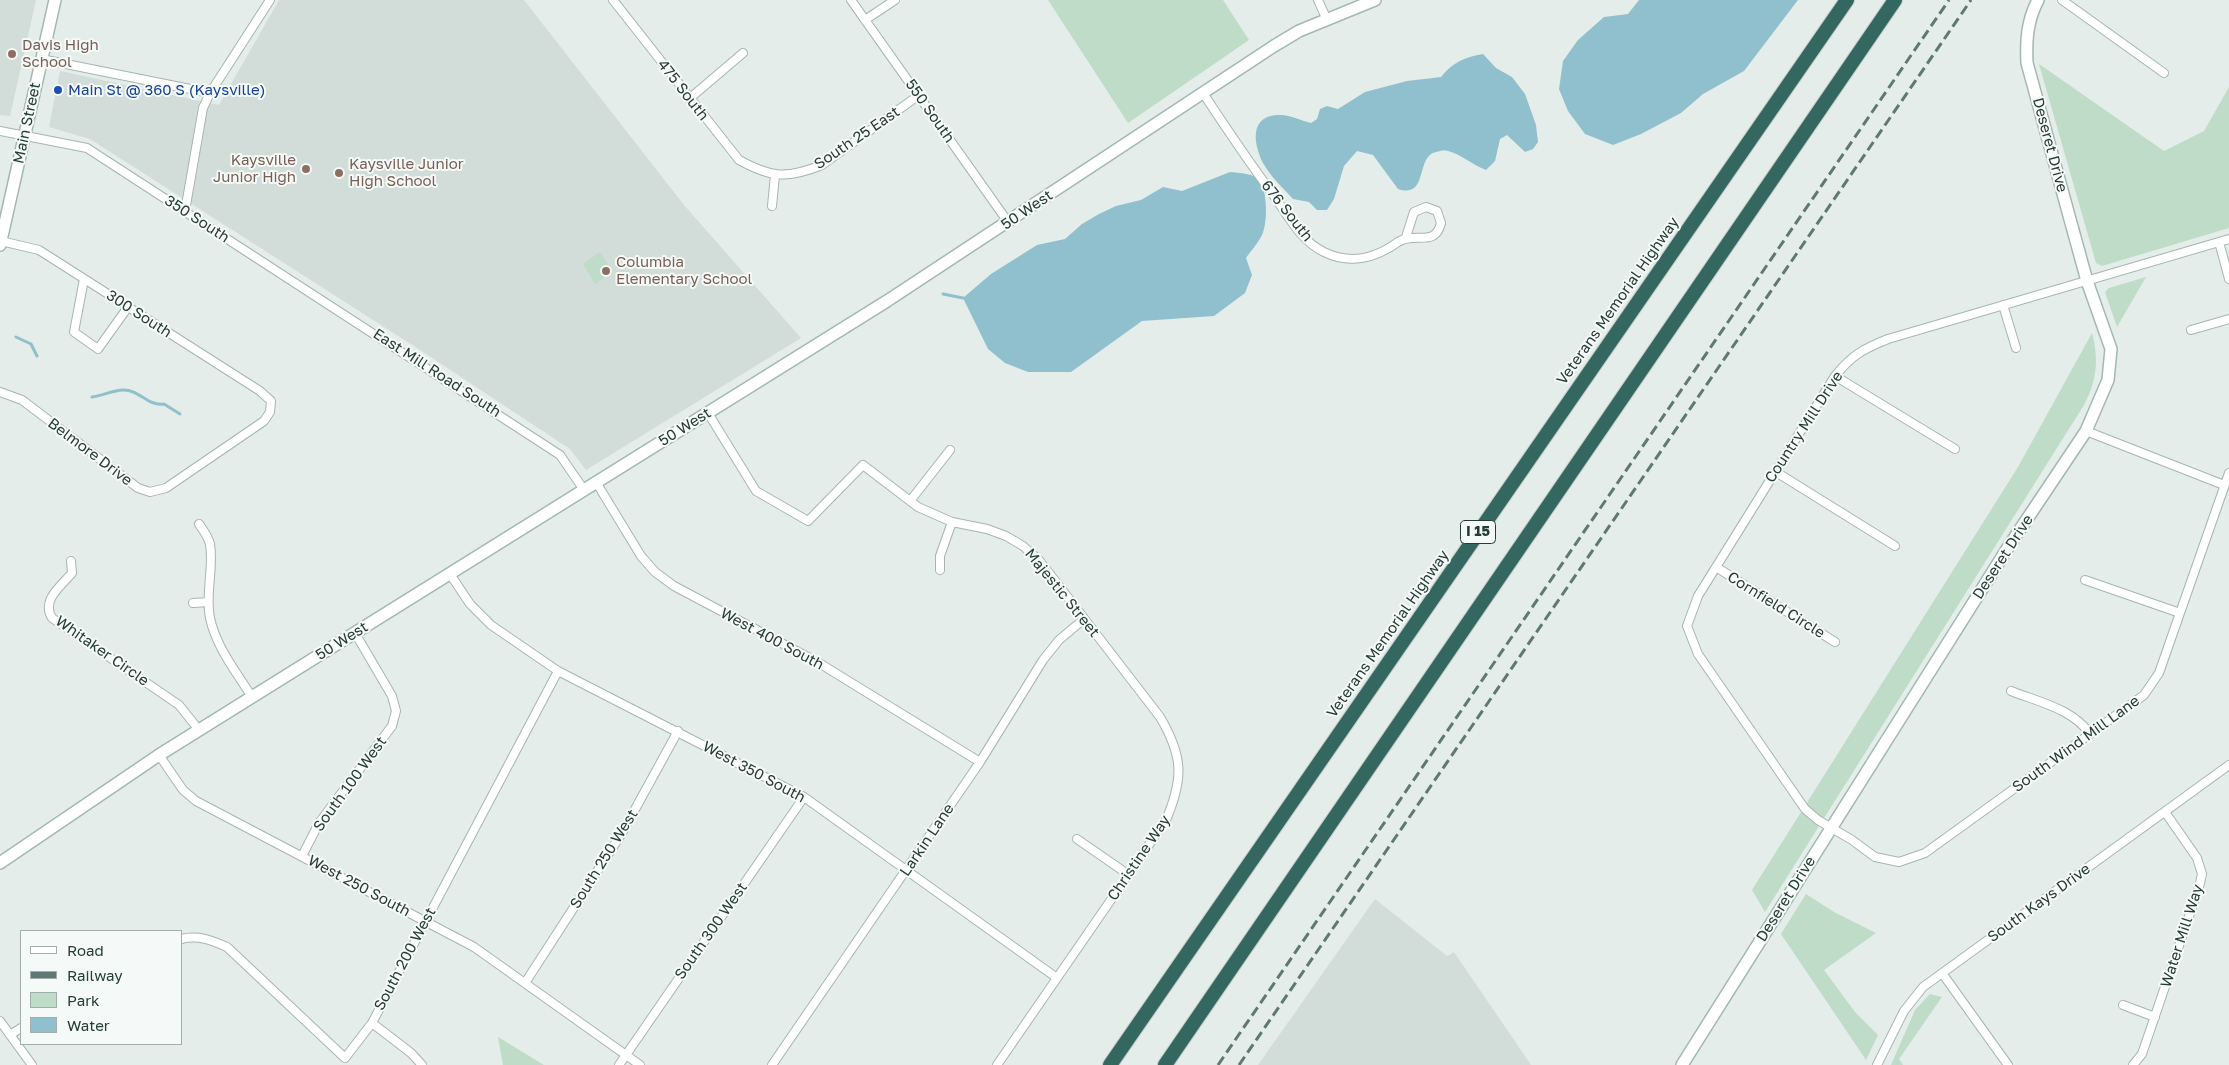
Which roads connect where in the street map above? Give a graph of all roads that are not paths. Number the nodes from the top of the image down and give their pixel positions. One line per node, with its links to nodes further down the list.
1 (55, 0): 15 (street, Main Street)
2 (613, 0): 20 (street, 475 South)
3 (851, 0): 12 (street, 550 South)
4 (895, 0): 12 (street)
5 (1318, 0): 13 (street)
6 (1374, 0): 13 (street, 50 West)
7 (1847, 0): 104 (highway, Veterans Memorial Highway / I 15)
8 (1894, 0): 105 (highway, I 15)
9 (2038, 0): 34 (street, Deseret Drive)
10 (2062, 0): 16 (street)
11 (269, 1): 17 (street)
12 (865, 20): 19 (street, 550 South)
13 (1327, 20): 18 (street, 50 West)
14 (743, 53): 20 (street)
15 (41, 59): 17 (street); 22 (street, Main Street)
16 (2164, 73)
17 (210, 93): 26 (street)
18 (1203, 93): 27 (street, 50 West); 28 (street, 676 South)
19 (919, 95): 24 (street, South 25 East); 27 (street, 550 South)
20 (689, 99): 23 (street, 475 South)
21 (0, 131): 22 (street, 350 South)
22 (25, 136): 26 (street, 350 South); 31 (street, Main Street)
23 (761, 172): 24 (street, South 25 East)
24 (775, 175): 25 (street)
25 (772, 206)
26 (185, 212): 38 (street, 350 South)
27 (1008, 222): 44 (street, 50 West)
28 (1406, 237): 28 (street)
29 (2229, 239): 30 (street, Country Mill Drive)
30 (2218, 242): 33 (street); 34 (street, Country Mill Drive)
31 (0, 243): 32 (street, 300 South)
32 (84, 279): 36 (street, 300 South); 36 (street)
33 (2229, 279)
34 (2087, 281): 35 (street, Country Mill Drive); 45 (street, Deseret Drive)
35 (2003, 305): 40 (street); 41 (street, Country Mill Drive)
36 (128, 307): 43 (street, 300 South)
37 (2229, 319): 39 (street)
38 (361, 324): 52 (street, East Mill Road South)
39 (2190, 330)
40 (2016, 348)
41 (1836, 376): 46 (street); 48 (street, Country Mill Drive)
42 (0, 392): 43 (street, Belmore Drive)
43 (271, 401)
44 (708, 413): 50 (street, 50 West); 53 (street, Majestic Street)
45 (2086, 431): 51 (street); 80 (street, Deseret Drive)
46 (1955, 449)
47 (950, 450): 53 (street)
48 (1776, 472): 56 (street); 58 (street, Country Mill Drive)
49 (2229, 472): 51 (street, South Wind Mill Lane)
50 (596, 482): 52 (street, 50 West); 76 (street, West 400 South)
51 (2224, 485): 64 (street, South Wind Mill Lane)
52 (584, 490): 60 (street, 50 West)
53 (910, 501): 54 (street, Majestic Street)
54 (952, 522): 59 (street); 65 (street, Majestic Street)
55 (199, 524): 62 (street)
56 (1895, 546)
57 (71, 561): 72 (street, Whitaker Circle)
58 (1716, 567): 68 (street, Cornfield Circle); 80 (street, Country Mill Drive)
59 (940, 570)
60 (450, 574): 66 (street, 50 West); 69 (street, West 350 South)
61 (2085, 580): 64 (street)
62 (208, 602): 63 (street); 71 (street)
63 (193, 604)
64 (2180, 613): 74 (street, South Wind Mill Lane)
65 (1084, 619): 67 (street, Majestic Street); 76 (street, Larkin Lane)
66 (355, 633): 71 (street, 50 West); 82 (street, South 100 West)
67 (1102, 642): 85 (street, Christine Way)
68 (1835, 642)
69 (558, 671): 73 (street, West 350 South); 86 (street, South 200 West)
70 (2011, 691): 74 (street)
71 (252, 697): 72 (street, 50 West)
72 (199, 730): 75 (street, 50 West)
73 (678, 731): 78 (street, West 350 South); 90 (street, South 250 West)
74 (2090, 734): 80 (street, South Wind Mill Lane)
75 (159, 755): 82 (street, West 250 South); 83 (street, 50 West)
76 (980, 762): 84 (street, Larkin Lane)
77 (2229, 765): 79 (street, South Kays Drive)
78 (804, 797): 84 (street, West 350 South); 97 (street, South 300 West)
79 (2165, 812): 88 (street, South Kays Drive); 92 (street, Water Mill Way)
80 (1830, 827): 106 (street, Deseret Drive)
81 (1077, 839): 85 (street)
82 (302, 856): 86 (street, West 250 South)
83 (0, 863)
84 (907, 871): 89 (street, West 350 South); 102 (street, Larkin Lane)
85 (1129, 875): 89 (street, Christine Way)
86 (425, 922): 90 (street, West 250 South); 94 (street, South 200 West)
87 (182, 939): 94 (street, South 200 West)
88 (1942, 973): 107 (street, South Kays Drive); 108 (street)
89 (1057, 978): 103 (street, Christine Way)
90 (526, 983): 97 (street, West 250 South)
91 (2123, 1005): 92 (street)
92 (2155, 1017): 109 (street, Water Mill Way)
93 (0, 1021): 96 (street)
94 (372, 1023): 99 (street)
95 (20, 1029): 96 (street)
96 (10, 1035): 98 (street)
97 (626, 1055): 100 (street, South 300 West); 101 (street, West 250 South)
98 (32, 1065)
99 (422, 1065)
100 (619, 1065)
101 (640, 1065)
102 (772, 1065)
103 (997, 1065)
104 (1110, 1065)
105 (1165, 1065)
106 (1682, 1065)
107 (1877, 1065)
108 (2008, 1065)
109 (2133, 1065)

